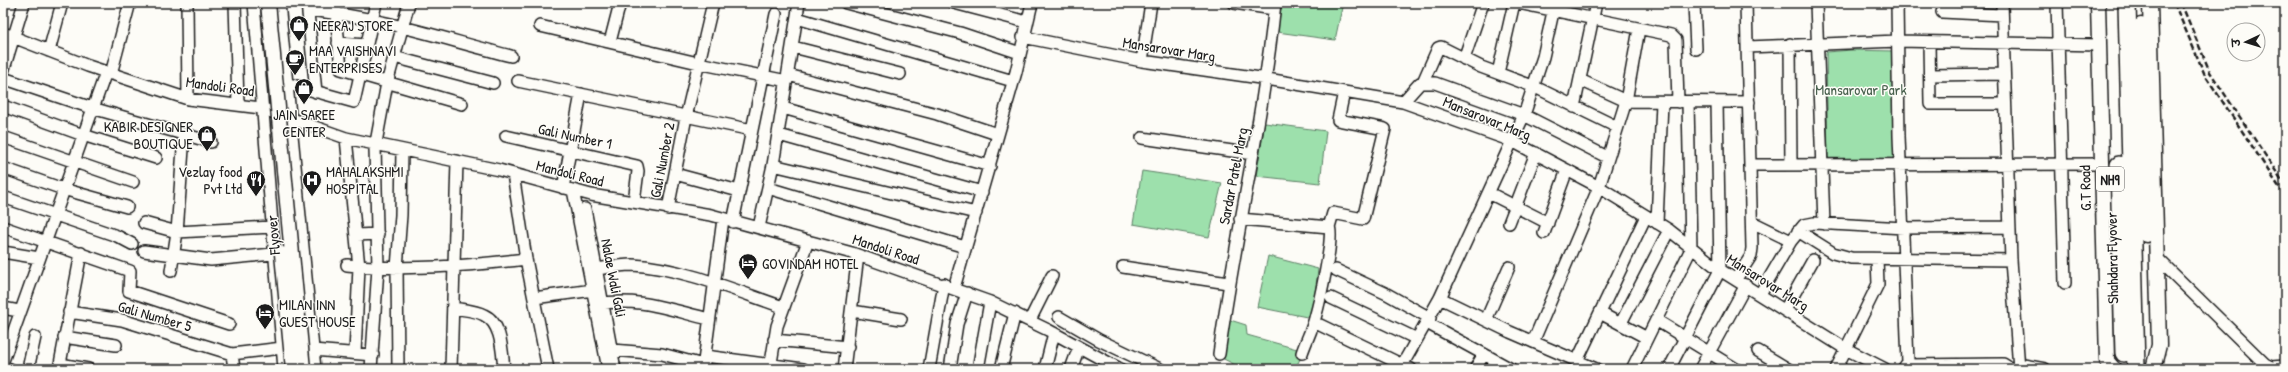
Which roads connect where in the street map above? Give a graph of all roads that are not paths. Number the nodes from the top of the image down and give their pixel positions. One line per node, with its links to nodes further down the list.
1 (24, 3): 52 (street)
2 (62, 3): 67 (street)
3 (187, 3): 97 (street)
4 (235, 3): 104 (street)
5 (254, 3): 92 (street)
6 (260, 3): 287 (main road, Flyover, bridge)
7 (263, 3): 92 (street)
8 (270, 3): 88 (street); 288 (main road, Flyover, bridge)
9 (279, 3): 88 (street)
10 (376, 3): 46 (street)
11 (409, 3): 49 (street)
12 (620, 3): 55 (street)
13 (713, 3): 73 (street, Gali Number 2)
14 (799, 3): 44 (street)
15 (846, 3): 68 (street)
16 (954, 3): 47 (street)
17 (1032, 3): 47 (street)
18 (1151, 3): 72 (street)
19 (1234, 3): 38 (street)
20 (1483, 3): 71 (street)
21 (1514, 3): 76 (street)
22 (1518, 3): 39 (street)
23 (1596, 3): 45 (street)
24 (1694, 3): 66 (street)
25 (1746, 3): 65 (street)
26 (1816, 3): 58 (street)
27 (1897, 3): 54 (street)
28 (2002, 3): 43 (street)
29 (2057, 3): 64 (street)
30 (2098, 3): 62 (main road, G.T Road)
31 (2105, 3): 274 (main road, Shahdara Flyover / NH9)
32 (2116, 3): 274 (highway, Shahdara Flyover)
33 (2127, 3): 317 (highway, Shahdara Flyover)
34 (2140, 3): 318 (main road, NH9)
35 (2150, 3): 195 (main road)
36 (129, 6): 75 (street)
37 (307, 6): 40 (street); 94 (street)
38 (1275, 6): 84 (street, Sardar Patel Marg)
39 (1554, 7): 45 (street); 93 (street)
40 (336, 8): 46 (street); 57 (street)
41 (1942, 12): 43 (street)
42 (776, 14): 81 (street)
43 (2002, 15): 60 (street)
44 (797, 18): 63 (street); 87 (street)
45 (1593, 19): 50 (street); 85 (street)
46 (372, 20): 49 (street); 61 (street)
47 (1027, 22): 53 (street)
48 (540, 26): 55 (street)
49 (402, 28): 69 (street); 70 (street)
50 (1639, 29): 98 (street); 101 (street)
51 (3, 33): 52 (street, Mandoli Road)
52 (14, 37): 67 (street, Mandoli Road); 74 (street)
53 (1023, 38): 68 (street); 72 (street, Mansarovar Marg)
54 (1898, 41): 56 (street); 58 (street); 144 (street)
55 (610, 42): 73 (street)
56 (1929, 42): 60 (street); 80 (street)
57 (338, 43): 61 (street); 79 (street)
58 (1817, 43): 59 (street); 138 (street)
59 (1790, 44): 65 (street); 142 (street)
60 (2002, 44): 64 (street); 78 (street)
61 (367, 45): 79 (street)
62 (2098, 45): 64 (street); 139 (main road, G.T Road)
63 (793, 46): 77 (street); 83 (street)
64 (2059, 46): 137 (street)
65 (1748, 47): 103 (street)
66 (1696, 49)
67 (48, 51): 75 (street, Mandoli Road)
68 (1020, 53): 87 (street)
69 (394, 56): 89 (street); 91 (street)
70 (511, 56)
71 (1464, 59): 76 (street); 90 (street)
72 (1142, 61): 84 (street, Mansarovar Marg)
73 (698, 63): 81 (street); 114 (street, Gali Number 2)
74 (3, 72)
75 (108, 73): 97 (street, Mandoli Road); 109 (street)
76 (1498, 73): 93 (street)
77 (900, 74)
78 (2003, 74): 80 (street); 106 (street)
79 (360, 75): 89 (street); 94 (street)
80 (1930, 75): 106 (street)
81 (763, 76): 83 (street); 116 (street)
82 (3, 78): 109 (street)
83 (788, 78): 111 (street); 117 (street)
84 (1267, 79): 95 (street, Mansarovar Marg); 131 (street, Sardar Patel Marg)
85 (1580, 80): 98 (street); 108 (street)
86 (518, 81): 96 (street)
87 (1013, 81): 117 (street)
88 (288, 82): 94 (street); 113 (street)
89 (387, 82): 105 (street); 127 (street)
90 (1424, 82): 99 (street); 112 (street)
91 (493, 83)
92 (260, 85): 110 (street)
93 (1535, 87): 108 (street); 112 (street)
94 (316, 92)
95 (1344, 92): 99 (street, Mansarovar Marg); 174 (street)
96 (581, 94): 114 (street); 129 (street)
97 (188, 99): 104 (street, Mandoli Road)
98 (1626, 101): 100 (street); 115 (street)
99 (1403, 102): 125 (street, Mansarovar Marg)
100 (1662, 102): 101 (street); 170 (street)
101 (1683, 102): 102 (street); 188 (street)
102 (1717, 102): 103 (street); 211 (street)
103 (1749, 102): 141 (street)
104 (238, 104): 110 (street, Mandoli Road)
105 (462, 104)
106 (2004, 104): 136 (street)
107 (3, 106): 118 (street)
108 (1574, 107): 115 (street)
109 (92, 108): 118 (street); 119 (street)
110 (261, 108): 113 (street, Mandoli Road); 172 (street)
111 (783, 108): 120 (street); 143 (street)
112 (1524, 115): 125 (street); 132 (street)
113 (291, 118): 123 (street, Mandoli Road); 260 (street)
114 (686, 118): 116 (street); 148 (street, Gali Number 2)
115 (1617, 127): 132 (street)
116 (752, 130): 154 (street)
117 (997, 134): 143 (street)
118 (82, 135): 133 (street); 134 (street)
119 (184, 135): 126 (street); 180 (street)
120 (779, 135): 140 (street); 155 (street)
121 (506, 136): 129 (street, Gali Number 1)
122 (3, 137): 134 (street)
123 (346, 138): 127 (street, Mandoli Road); 182 (street)
124 (1142, 138): 131 (street)
125 (1512, 141): 130 (street, Mansarovar Marg); 156 (street)
126 (212, 142)
127 (376, 143): 128 (street, Mandoli Road); 181 (street)
128 (402, 150): 135 (street, Mandoli Road); 208 (street)
129 (571, 150): 153 (street); 158 (street, Gali Number 1)
130 (1536, 153): 146 (street, Mansarovar Marg); 160 (street)
131 (1252, 154): 165 (street, Sardar Patel Marg)
132 (1607, 157): 150 (street)
133 (156, 158)
134 (73, 162): 149 (street); 152 (street)
135 (457, 162): 147 (street, Mandoli Road); 204 (street)
136 (2007, 163): 137 (street); 144 (street); 175 (street)
137 (2062, 163): 139 (street); 216 (street)
138 (1822, 164): 142 (street); 144 (street); 171 (street)
139 (2102, 164): 274 (main road, G.T Road)
140 (774, 165): 151 (street); 162 (street)
141 (1751, 165): 142 (street); 167 (street)
142 (1791, 165)
143 (990, 166): 155 (street)
144 (1900, 166): 177 (street)
145 (3, 168): 152 (street)
146 (1567, 170): 150 (street, Mansarovar Marg); 160 (street)
147 (513, 174): 153 (street, Mandoli Road); 197 (street)
148 (675, 174): 154 (street); 161 (street, Gali Number 2)
149 (133, 182)
150 (1599, 187): 164 (street, Mansarovar Marg); 254 (street)
151 (768, 188): 173 (street); 187 (street)
152 (63, 189): 159 (street); 163 (street)
153 (573, 190): 158 (street, Mandoli Road); 209 (street, Nalae Wali Gali); 220 (street)
154 (739, 191): 166 (street)
155 (982, 192): 162 (street)
156 (1489, 193): 160 (street); 225 (street)
157 (3, 197): 163 (street)
158 (634, 202): 161 (street, Mandoli Road)
159 (127, 207)
160 (1514, 207): 169 (street)
161 (668, 209): 166 (street, Mandoli Road)
162 (976, 213): 187 (street)
163 (54, 216): 183 (street); 186 (street)
164 (1646, 216): 170 (street, Mansarovar Marg); 236 (street)
165 (1240, 219): 174 (street); 215 (street, Sardar Patel Marg)
166 (728, 220): 173 (street, Mandoli Road); 217 (street)
167 (1752, 222): 185 (street); 214 (street)
168 (144, 223): 180 (street)
169 (1509, 223)
170 (1657, 223): 178 (street, Mansarovar Marg)
171 (1824, 224): 177 (street); 179 (street)
172 (272, 227): 180 (street); 192 (street)
173 (759, 227): 184 (street, Mandoli Road)
174 (1329, 227): 263 (street)
175 (2009, 227): 177 (street); 201 (street)
176 (3, 228): 183 (street)
177 (1904, 228): 199 (street)
178 (1669, 230): 188 (street, Mansarovar Marg); 245 (street)
179 (1798, 231): 185 (street); 198 (street)
180 (177, 232): 194 (street)
181 (378, 234): 182 (street); 207 (street)
182 (357, 235): 203 (street)
183 (44, 241): 191 (street); 196 (street)
184 (808, 241): 193 (street, Mandoli Road); 228 (street)
185 (1791, 241): 222 (street)
186 (132, 244)
187 (965, 247): 219 (street)
188 (1691, 249): 211 (street, Mansarovar Marg); 243 (street)
189 (144, 251): 194 (street)
190 (3, 252): 196 (street)
191 (82, 253): 234 (street); 244 (street)
192 (273, 254): 194 (street); 258 (street)
193 (858, 255): 219 (street, Mandoli Road); 233 (street)
194 (174, 256): 212 (street)
195 (2156, 256): 275 (street); 319 (main road)
196 (39, 258): 232 (street)
197 (526, 259): 204 (street); 223 (street)
198 (1877, 259): 199 (street); 259 (street)
199 (1905, 259): 201 (street); 279 (street)
200 (1813, 260): 231 (street)
201 (2011, 260): 280 (street)
202 (347, 265): 203 (street)
203 (358, 267): 207 (street); 264 (street)
204 (454, 267): 208 (street); 230 (street)
205 (1123, 267): 215 (street)
206 (1509, 267): 242 (street)
207 (378, 268): 208 (street); 269 (street)
208 (397, 268): 291 (street)
209 (597, 269): 217 (street); 227 (street, Nalae Wali Gali)
210 (1336, 270): 241 (street)
211 (1720, 270): 214 (street, Mansarovar Marg); 250 (street)
212 (172, 271)
213 (1052, 276): 240 (street)
214 (1736, 279): 218 (street, Mansarovar Marg)
215 (1228, 283): 267 (street, Sardar Patel Marg)
216 (2065, 283)
217 (715, 284): 228 (street); 238 (street)
218 (1746, 285): 222 (street, Mansarovar Marg); 265 (street)
219 (949, 286): 221 (street, Mandoli Road); 299 (street)
220 (593, 290): 223 (street); 227 (street)
221 (967, 293): 226 (street, Mandoli Road); 300 (street)
222 (1760, 294): 231 (street, Mansarovar Marg)
223 (534, 298): 294 (street)
224 (1331, 298): 252 (street)
225 (1440, 298): 241 (street); 242 (street)
226 (990, 302): 235 (street, Mandoli Road); 301 (street)
227 (599, 303): 238 (street); 261 (street, Nalae Wali Gali); 295 (street)
228 (783, 307): 253 (street)
229 (3, 308): 232 (street)
230 (453, 308): 292 (street); 293 (street)
231 (1785, 310): 259 (street, Mansarovar Marg)
232 (19, 311): 270 (street)
233 (852, 311): 239 (street); 256 (street)
234 (69, 312): 249 (street); 266 (street, Gali Number 5)
235 (1016, 313): 240 (street, Mandoli Road); 302 (street)
236 (1600, 313): 245 (street); 271 (street)
237 (1059, 317): 305 (street)
238 (709, 319): 272 (street)
239 (901, 319)
240 (1030, 320): 247 (street, Mandoli Road)
241 (1428, 320): 252 (street); 268 (street)
242 (1486, 320): 254 (street)
243 (1656, 320): 250 (street); 251 (street)
244 (229, 324)
245 (1622, 324): 251 (street)
246 (1320, 325): 278 (street)
247 (1054, 333): 257 (street, Mandoli Road); 303 (street)
248 (35, 337): 283 (street)
249 (64, 337): 255 (street); 277 (street)
250 (1684, 337): 265 (street); 310 (street)
251 (1647, 338): 309 (street)
252 (1417, 339): 278 (street)
253 (774, 340): 256 (street); 273 (street)
254 (1533, 342): 271 (street)
255 (116, 345)
256 (848, 347): 298 (street)
257 (1079, 347): 281 (street, Mandoli Road); 304 (street)
258 (282, 348): 266 (street); 286 (street)
259 (1846, 349): 314 (street); 315 (street, Mansarovar Marg)
260 (313, 350): 264 (street); 289 (street)
261 (612, 350): 272 (street); 296 (street, Nalae Wali Gali)
262 (1758, 351): 313 (street)
263 (1302, 352)
264 (355, 353): 269 (street)
265 (1710, 353): 311 (street); 312 (street)
266 (232, 354): 285 (street)
267 (1219, 354)
268 (1484, 354): 306 (street); 307 (street)
269 (373, 355): 290 (street)
270 (3, 361)
271 (1577, 361): 308 (street)
272 (704, 363): 273 (street)
273 (770, 366): 297 (street)
274 (2117, 366)
275 (2285, 366)
276 (3, 367): 282 (street)
277 (59, 367): 284 (street)
278 (1405, 367)
279 (1905, 367): 280 (street)
280 (2016, 367): 316 (street)
281 (1114, 368)
282 (10, 369)
283 (28, 369)
284 (88, 369)
285 (234, 369)
286 (284, 369)
287 (293, 369)
288 (303, 369)
289 (315, 369)
290 (371, 369)
291 (398, 369)
292 (451, 369)
293 (504, 369)
294 (548, 369)
295 (608, 369)
296 (616, 369)
297 (803, 369)
298 (844, 369)
299 (929, 369)
300 (950, 369)
301 (978, 369)
302 (1001, 369)
303 (1045, 369)
304 (1071, 369)
305 (1160, 369)
306 (1475, 369)
307 (1511, 369)
308 (1596, 369)
309 (1632, 369)
310 (1669, 369)
311 (1700, 369)
312 (1736, 369)
313 (1788, 369)
314 (1836, 369)
315 (1885, 369)
316 (2045, 369)
317 (2136, 369)
318 (2150, 369)
319 (2153, 369)

